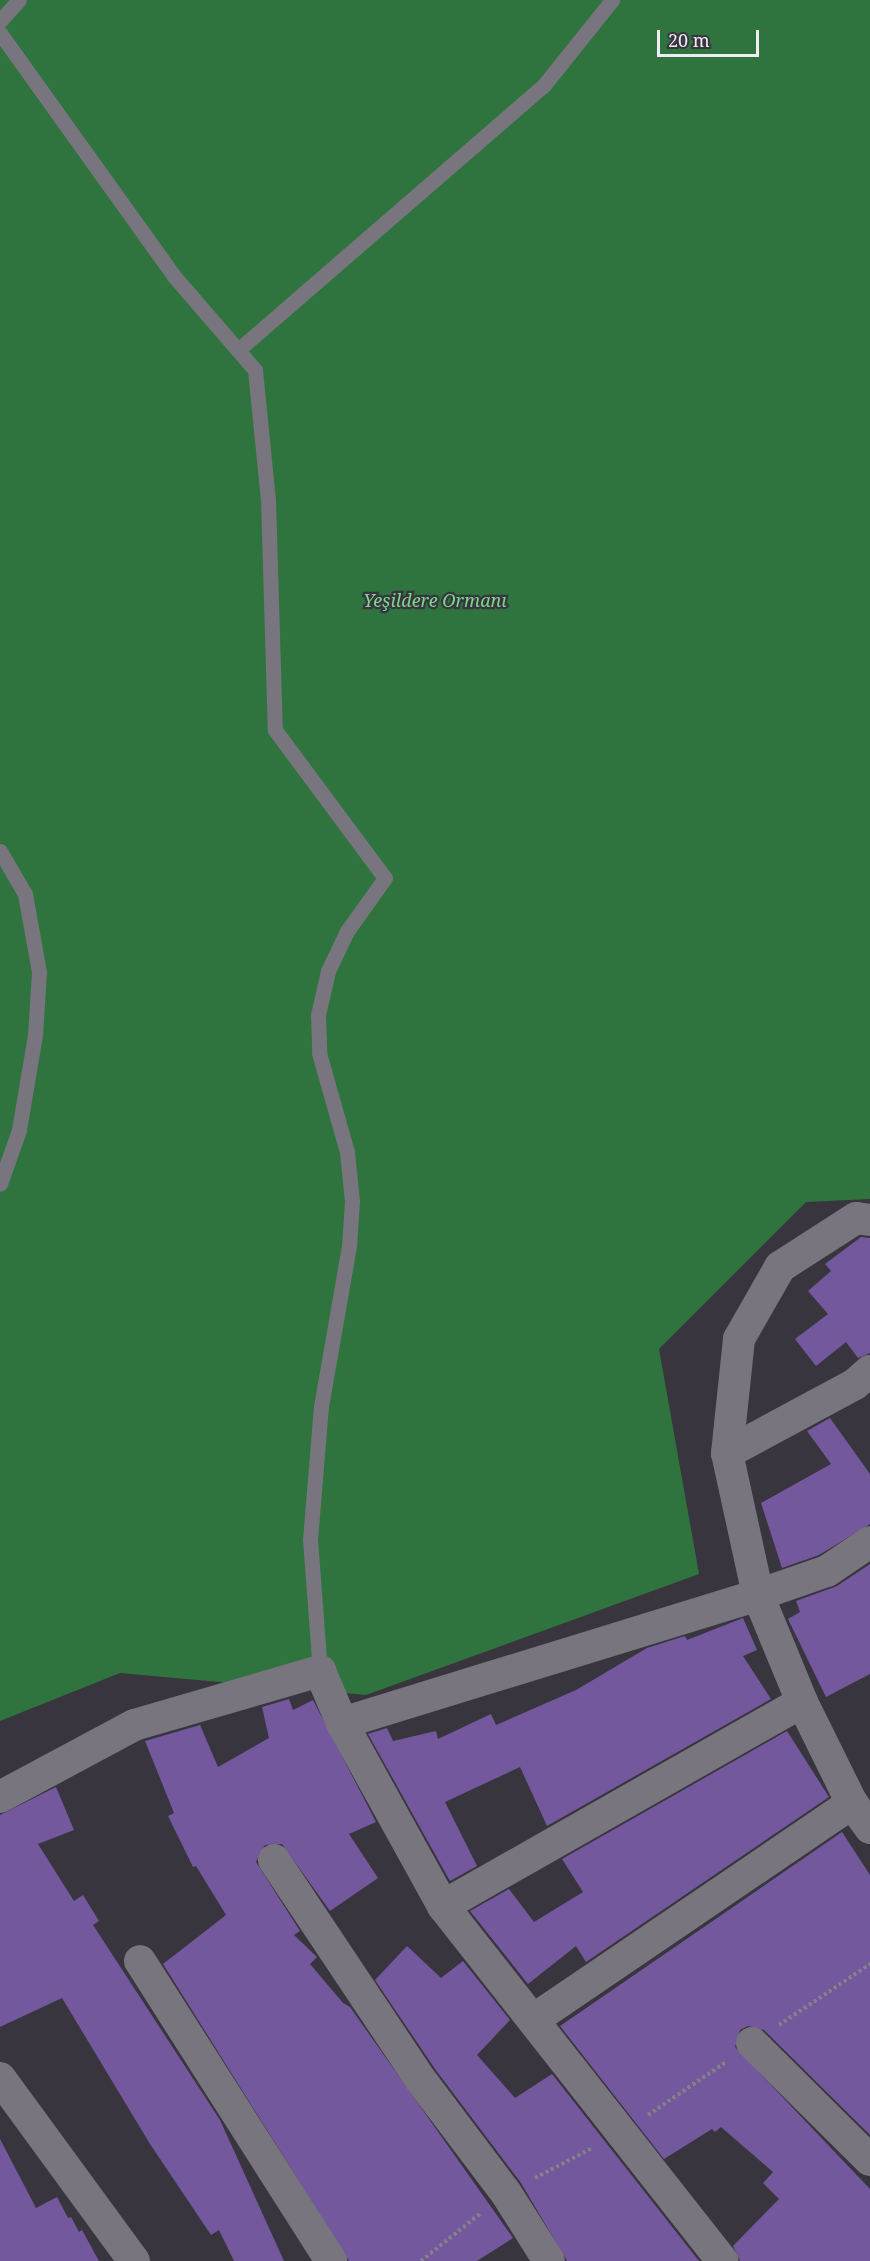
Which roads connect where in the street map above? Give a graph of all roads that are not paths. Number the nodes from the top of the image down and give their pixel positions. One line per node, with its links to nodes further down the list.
1 (19, 0): 3 (lane)
2 (612, 0): 5 (lane)
3 (0, 21)
4 (0, 33): 5 (lane)
5 (238, 350): 13 (lane)
6 (0, 851): 7 (lane)
7 (0, 1184)
8 (865, 1217): 10 (street)
9 (865, 1387): 10 (street)
10 (727, 1453): 12 (street)
11 (870, 1542): 12 (street)
12 (758, 1595): 14 (street); 15 (street)
13 (320, 1671): 15 (street); 16 (street)
14 (802, 1702): 17 (street); 19 (street)
15 (342, 1723): 19 (street)
16 (0, 1797)
17 (861, 1816): 21 (street)
18 (274, 1860): 27 (street)
19 (443, 1906): 21 (street)
20 (140, 1961): 26 (street)
21 (533, 2020): 28 (street)
22 (752, 2043): 24 (street)
23 (0, 2078): 25 (street)
24 (870, 2160)
25 (134, 2261)
26 (331, 2261)
27 (549, 2261)
28 (722, 2261)

